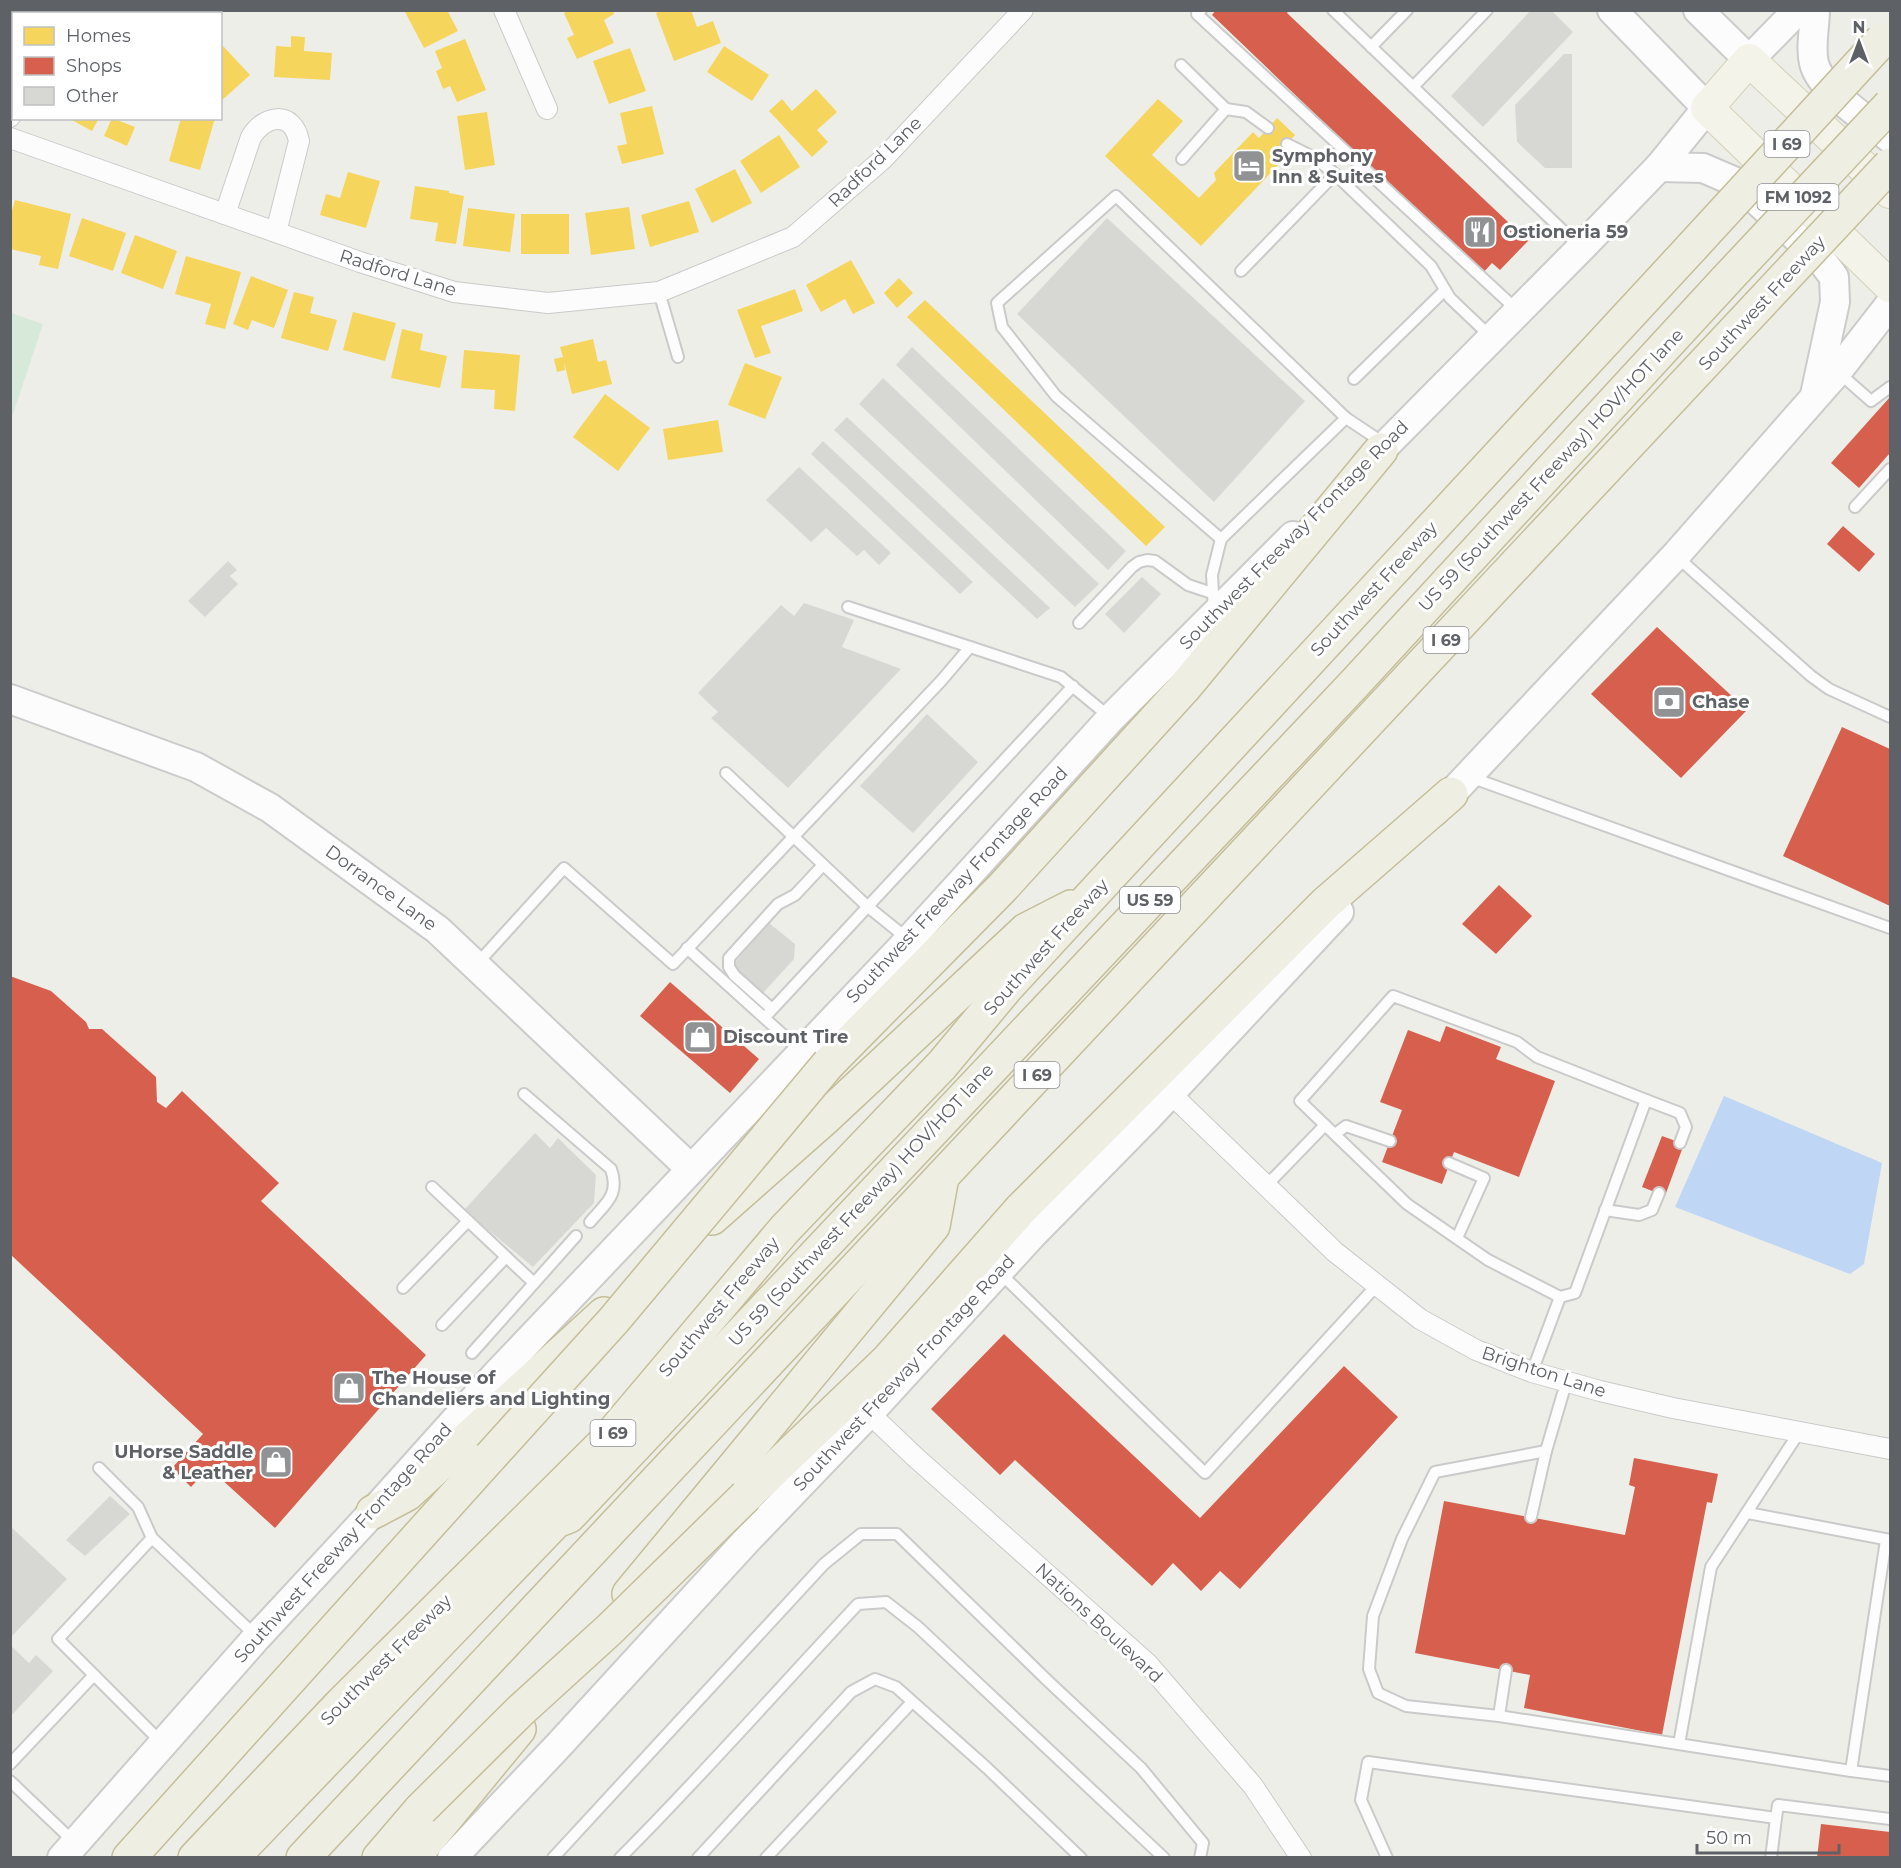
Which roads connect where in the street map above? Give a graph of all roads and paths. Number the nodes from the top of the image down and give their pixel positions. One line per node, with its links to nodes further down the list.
1 (504, 10): 18 (street)
2 (1023, 10): 35 (street, Radford Lane)
3 (1201, 10): 37 (lane)
4 (1333, 10): 12 (lane)
5 (1407, 10): 12 (lane)
6 (1487, 10): 15 (lane)
7 (1612, 10): 17 (main road)
8 (1698, 10): 13 (main road)
9 (1798, 10): 13 (main road, Southwest Freeway Frontage Road)
10 (1815, 10): 22 (main road)
11 (1886, 35): 62 (highway, Southwest Freeway / I 69, bridge)
12 (1371, 47): 15 (lane)
13 (1749, 60): 17 (main road, Southwest Freeway Frontage Road); 28 (main road)
14 (1181, 65): 19 (lane)
15 (1413, 87): 31 (lane)
16 (1890, 105): 105 (highway, US 59 (Southwest Freeway) HOV/HOT lane / US 59, bridge)
17 (1707, 108): 26 (main road, Southwest Freeway Frontage Road); 33 (main road, FM 1092)
18 (547, 109)
19 (1226, 109): 20 (lane); 24 (lane)
20 (1268, 128)
21 (10, 138): 29 (street, Radford Lane)
22 (1890, 138)
23 (1287, 144): 27 (lane)
24 (1182, 159)
25 (1890, 165): 79 (highway, Southwest Freeway / I 69, bridge)
26 (1659, 167): 31 (main road, Southwest Freeway Frontage Road); 43 (main road)
27 (1335, 174): 32 (lane); 34 (lane)
28 (1890, 192)
29 (225, 214): 30 (street, Radford Lane); 30 (street)
30 (276, 232): 35 (street, Radford Lane)
31 (1581, 248): 37 (main road, Southwest Freeway Frontage Road)
32 (1241, 271)
33 (1890, 286)
34 (1445, 290): 38 (lane); 41 (lane)
35 (659, 292): 39 (lane)
36 (1890, 304): 40 (main road, Southwest Freeway Frontage Road)
37 (1518, 311): 38 (main road, Southwest Freeway Frontage Road)
38 (1492, 338): 45 (main road, Southwest Freeway Frontage Road)
39 (678, 357)
40 (1837, 372): 42 (lane); 43 (main road, Southwest Freeway Frontage Road)
41 (1354, 379)
42 (1890, 387)
43 (1814, 397): 49 (main road, Southwest Freeway Frontage Road)
44 (1346, 418): 45 (lane); 48 (lane); 48 (lane)
45 (1383, 447): 50 (main road, Southwest Freeway Frontage Road); 69 (highway)
46 (1890, 469): 47 (lane)
47 (1855, 507)
48 (1221, 538): 50 (lane)
49 (1676, 555): 56 (lane); 59 (main road, Southwest Freeway Frontage Road)
50 (1213, 603): 52 (lane); 57 (main road, Southwest Freeway Frontage Road)
51 (848, 606): 53 (lane)
52 (1079, 623)
53 (970, 647): 54 (lane); 60 (lane)
54 (1073, 687): 57 (lane); 63 (lane)
55 (10, 699): 67 (main road, Dorrance Lane)
56 (1890, 717)
57 (1111, 718): 65 (main road, Southwest Freeway Frontage Road)
58 (726, 773): 60 (lane)
59 (1459, 785): 64 (lane); 70 (main road, Southwest Freeway Frontage Road); 128 (highway, bridge)
60 (793, 836): 61 (lane); 66 (lane)
61 (824, 865): 63 (lane); 68 (lane)
62 (1092, 897): 103 (highway); 124 (highway, Southwest Freeway / I 69)
63 (867, 906): 65 (lane); 68 (lane)
64 (1890, 928)
65 (909, 940): 69 (main road, Southwest Freeway Frontage Road)
66 (687, 948): 67 (lane); 68 (lane)
67 (476, 965): 78 (main road, Dorrance Lane)
68 (768, 1013): 69 (lane)
69 (816, 1058): 78 (main road, Southwest Freeway Frontage Road); 123 (highway, bridge)
70 (1169, 1092): 80 (street, Brighton Lane); 89 (main road, Southwest Freeway Frontage Road)
71 (524, 1094): 85 (lane)
72 (1646, 1100): 73 (lane); 76 (lane); 83 (lane)
73 (1325, 1125): 74 (lane); 80 (lane)
74 (1335, 1134): 75 (lane); 87 (lane)
75 (1390, 1141)
76 (1680, 1143)
77 (1449, 1163): 87 (lane)
78 (691, 1169): 103 (main road, Southwest Freeway Frontage Road)
79 (942, 1177): 127 (highway, Southwest Freeway / I 69); 129 (highway)
80 (1265, 1186): 91 (street, Brighton Lane)
81 (432, 1188): 84 (lane)
82 (1659, 1194): 83 (lane)
83 (1605, 1210): 93 (lane)
84 (468, 1221): 88 (lane); 92 (lane)
85 (590, 1222)
86 (576, 1236): 90 (lane)
87 (1457, 1238): 93 (lane)
88 (506, 1257): 90 (lane); 94 (lane)
89 (999, 1272): 91 (lane); 98 (main road, Southwest Freeway Frontage Road)
90 (534, 1283): 95 (lane)
91 (1377, 1285): 96 (street, Brighton Lane)
92 (403, 1288)
93 (1560, 1297): 96 (lane)
94 (442, 1325)
95 (472, 1353)
96 (1532, 1372): 97 (street, Brighton Lane)
97 (1566, 1383): 99 (street, Brighton Lane); 101 (lane)
98 (869, 1413): 130 (main road, Southwest Freeway Frontage Road); 138 (street, Nations Boulevard)
99 (1800, 1431): 100 (street, Brighton Lane); 104 (lane)
100 (1890, 1449)
101 (1546, 1451): 106 (lane); 113 (lane)
102 (99, 1468): 107 (lane)
103 (374, 1512): 109 (main road, Southwest Freeway Frontage Road)
104 (1748, 1513): 108 (lane); 115 (lane)
105 (569, 1516): 125 (highway, Southwest Freeway); 126 (highway)
106 (1531, 1518)
107 (152, 1538): 109 (lane); 111 (lane)
108 (1888, 1540): 117 (lane)
109 (257, 1637): 114 (main road, Southwest Freeway Frontage Road)
110 (1506, 1670): 113 (lane)
111 (94, 1675): 114 (lane); 116 (lane)
112 (912, 1702): 133 (lane); 134 (lane); 135 (lane)
113 (1498, 1716): 115 (lane)
114 (162, 1744): 122 (main road, Southwest Freeway Frontage Road)
115 (1679, 1744): 117 (lane)
116 (10, 1764)
117 (1851, 1771): 118 (lane)
118 (1890, 1776)
119 (10, 1781): 122 (lane)
120 (1776, 1818): 121 (lane); 139 (lane); 140 (lane)
121 (1890, 1819)
122 (68, 1850)
123 (129, 1857)
124 (195, 1857)
125 (232, 1857)
126 (257, 1857)
127 (303, 1857)
128 (379, 1857)
129 (413, 1857)
130 (452, 1857)
131 (553, 1857): 137 (lane)
132 (620, 1857): 136 (lane)
133 (698, 1857)
134 (766, 1857)
135 (1081, 1857)
136 (1164, 1857)
137 (1200, 1857)
138 (1301, 1857)
139 (1390, 1857)
140 (1771, 1857)

